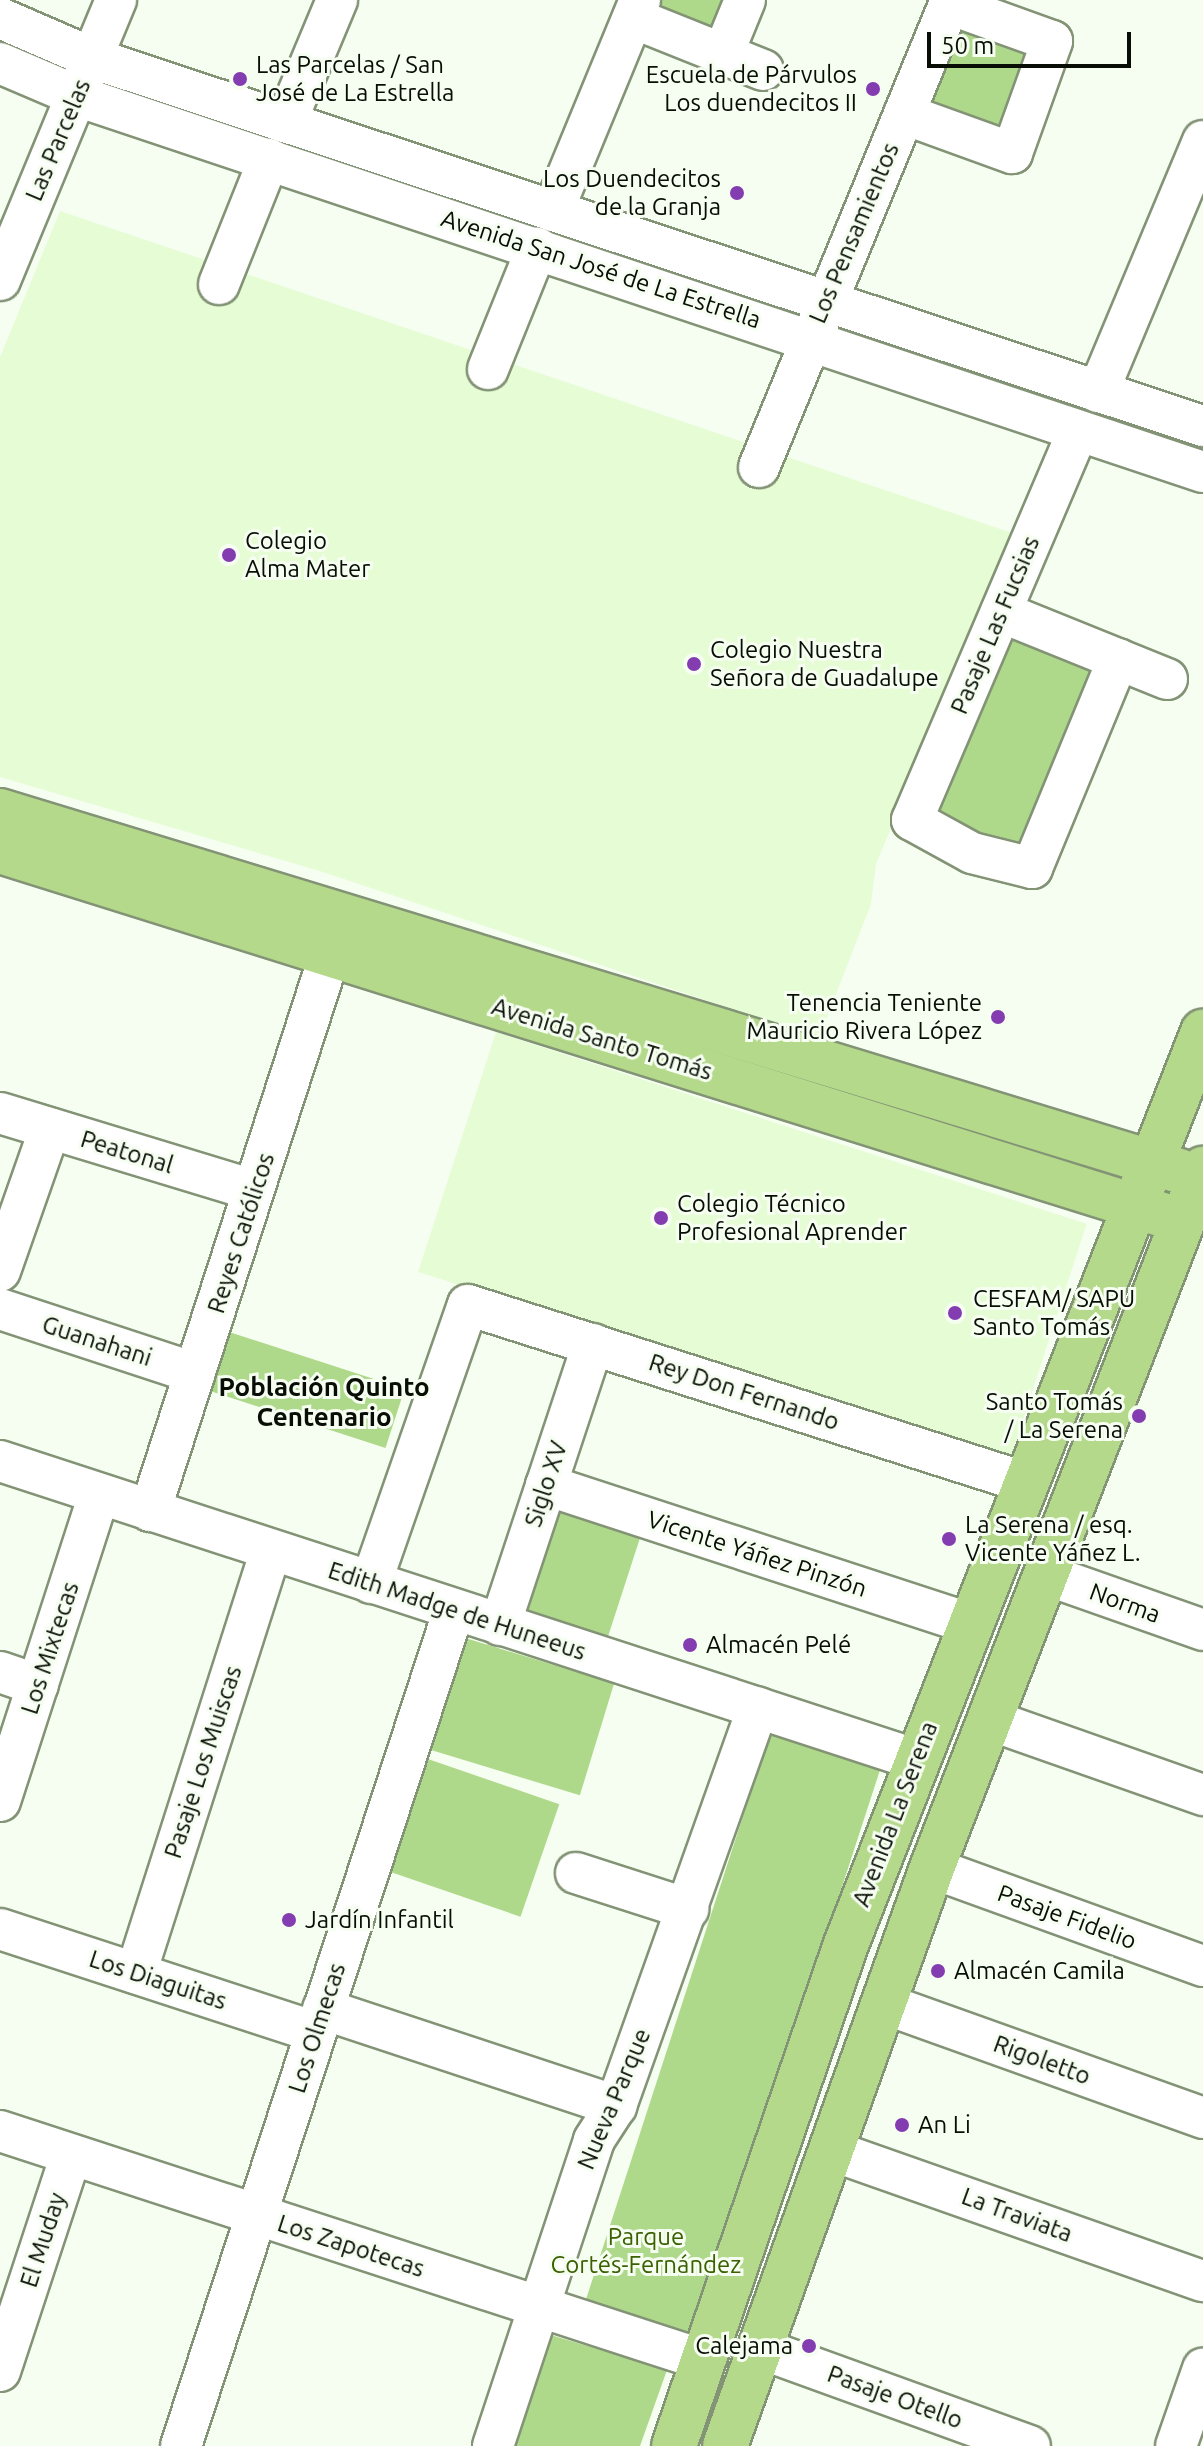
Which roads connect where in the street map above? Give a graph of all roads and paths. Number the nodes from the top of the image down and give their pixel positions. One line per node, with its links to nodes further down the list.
1 (116, 0): 8 (street, Las Parcelas)
2 (337, 0): 13 (street)
3 (745, 0): 7 (street)
4 (950, 2): 12 (street, Los Pensamientos); 12 (street)
5 (636, 9): 7 (street); 17 (street)
6 (0, 18): 8 (street, Avenida San José de La Estrella)
7 (723, 54): 10 (street)
8 (92, 58): 11 (street, Las Parcelas); 13 (street, Avenida San José de La Estrella)
9 (0, 63): 11 (street, Avenida San José de La Estrella)
10 (763, 70)
11 (77, 96): 15 (street, Avenida San José de La Estrella); 19 (street, Las Parcelas)
12 (904, 114): 21 (street, Los Pensamientos)
13 (286, 122): 17 (street, Avenida San José de La Estrella)
14 (1203, 141): 16 (street)
15 (269, 159): 18 (street, Avenida San José de La Estrella); 20 (street)
16 (1191, 204): 24 (street)
17 (553, 211): 21 (street, Avenida San José de La Estrella)
18 (537, 248): 22 (street, Avenida San José de La Estrella); 23 (street)
19 (0, 280)
20 (219, 284)
21 (825, 302): 22 (street, Los Pensamientos); 24 (street, Avenida San José de La Estrella)
22 (810, 338): 26 (street, Avenida San José de La Estrella); 27 (street, Los Pensamientos)
23 (488, 369)
24 (1098, 392): 25 (street, Avenida San José de La Estrella)
25 (1203, 426)
26 (1078, 431): 28 (street, Avenida San José de La Estrella); 29 (street, Pasaje Las Fucsias)
27 (759, 467)
28 (1203, 472)
29 (1001, 612): 30 (street); 30 (street, Pasaje Las Fucsias)
30 (1118, 659): 31 (street)
31 (1167, 679)
32 (0, 811): 38 (main road, Avenida Santo Tomás)
33 (0, 851): 34 (main road, Avenida Santo Tomás)
34 (330, 954): 38 (main road, Avenida Santo Tomás); 39 (street, Reyes Católicos)
35 (1203, 1032): 38 (main road, Avenida La Serena)
36 (0, 1113): 37 (street, Peatonal)
37 (50, 1128): 39 (street, Peatonal); 41 (street)
38 (1144, 1187): 40 (main road, Avenida Santo Tomás); 46 (main road, Avenida La Serena)
39 (254, 1190): 44 (street, Reyes Católicos)
40 (1197, 1197): 51 (main road)
41 (0, 1271)
42 (0, 1309): 44 (street, Guanahani)
43 (593, 1344): 46 (street, Rey Don Fernando); 47 (street, Siglo XV); 52 (street, Rey Don Fernando)
44 (195, 1373): 49 (street, Reyes Católicos)
45 (0, 1461): 48 (street, Edith Madge de Huneeus)
46 (1024, 1482): 54 (main road, Avenida La Serena)
47 (546, 1485): 54 (street, Vicente Yáñez Pinzón); 55 (street, Siglo XV)
48 (99, 1495): 49 (street, Edith Madge de Huneeus); 58 (street, Los Mixtecas)
49 (150, 1511): 50 (street, Edith Madge de Huneeus)
50 (271, 1550): 52 (street, Edith Madge de Huneeus); 69 (street, Pasaje Los Muiscas)
51 (1047, 1575): 56 (street, Norma); 60 (main road)
52 (371, 1583): 53 (street, Edith Madge de Huneeus)
53 (454, 1610): 55 (street, Edith Madge de Huneeus); 71 (street, Los Olmecas)
54 (967, 1623): 61 (main road, Avenida La Serena)
55 (500, 1625): 59 (street, Edith Madge de Huneeus)
56 (1203, 1630)
57 (0, 1672): 58 (street)
58 (38, 1685): 63 (street, Los Mixtecas)
59 (758, 1708): 61 (street, Edith Madge de Huneeus); 66 (street, Nueva Parque)
60 (990, 1720): 62 (street); 64 (main road)
61 (915, 1759): 81 (main road, Avenida La Serena)
62 (1203, 1795)
63 (0, 1801)
64 (932, 1868): 68 (street, Pasaje Fidelio); 70 (main road)
65 (576, 1873): 66 (street)
66 (688, 1909): 72 (street, Nueva Parque)
67 (0, 1929): 69 (street, Los Diaguitas)
68 (1203, 1966)
69 (136, 1973): 71 (street, Los Diaguitas)
70 (882, 2003): 73 (street, Rigoletto); 75 (main road)
71 (320, 2021): 72 (street, Los Diaguitas); 77 (street, Los Olmecas)
72 (616, 2106): 79 (street, Nueva Parque)
73 (1203, 2118)
74 (0, 2131): 76 (street, Los Zapotecas)
75 (830, 2150): 78 (street, La Traviata); 80 (main road)
76 (71, 2155): 77 (street, Los Zapotecas); 83 (street, El Muday)
77 (256, 2215): 79 (street, Los Zapotecas); 84 (street, Los Olmecas)
78 (1203, 2281)
79 (537, 2306): 81 (street, Los Zapotecas); 85 (street, Nueva Parque)
80 (759, 2348): 87 (main road); 88 (street, Pasaje Otello)
81 (703, 2360): 86 (main road, Avenida La Serena)
82 (1203, 2369): 89 (street)
83 (0, 2371)
84 (181, 2446)
85 (493, 2446)
86 (674, 2446)
87 (725, 2446)
88 (1030, 2446)
89 (1176, 2446)

